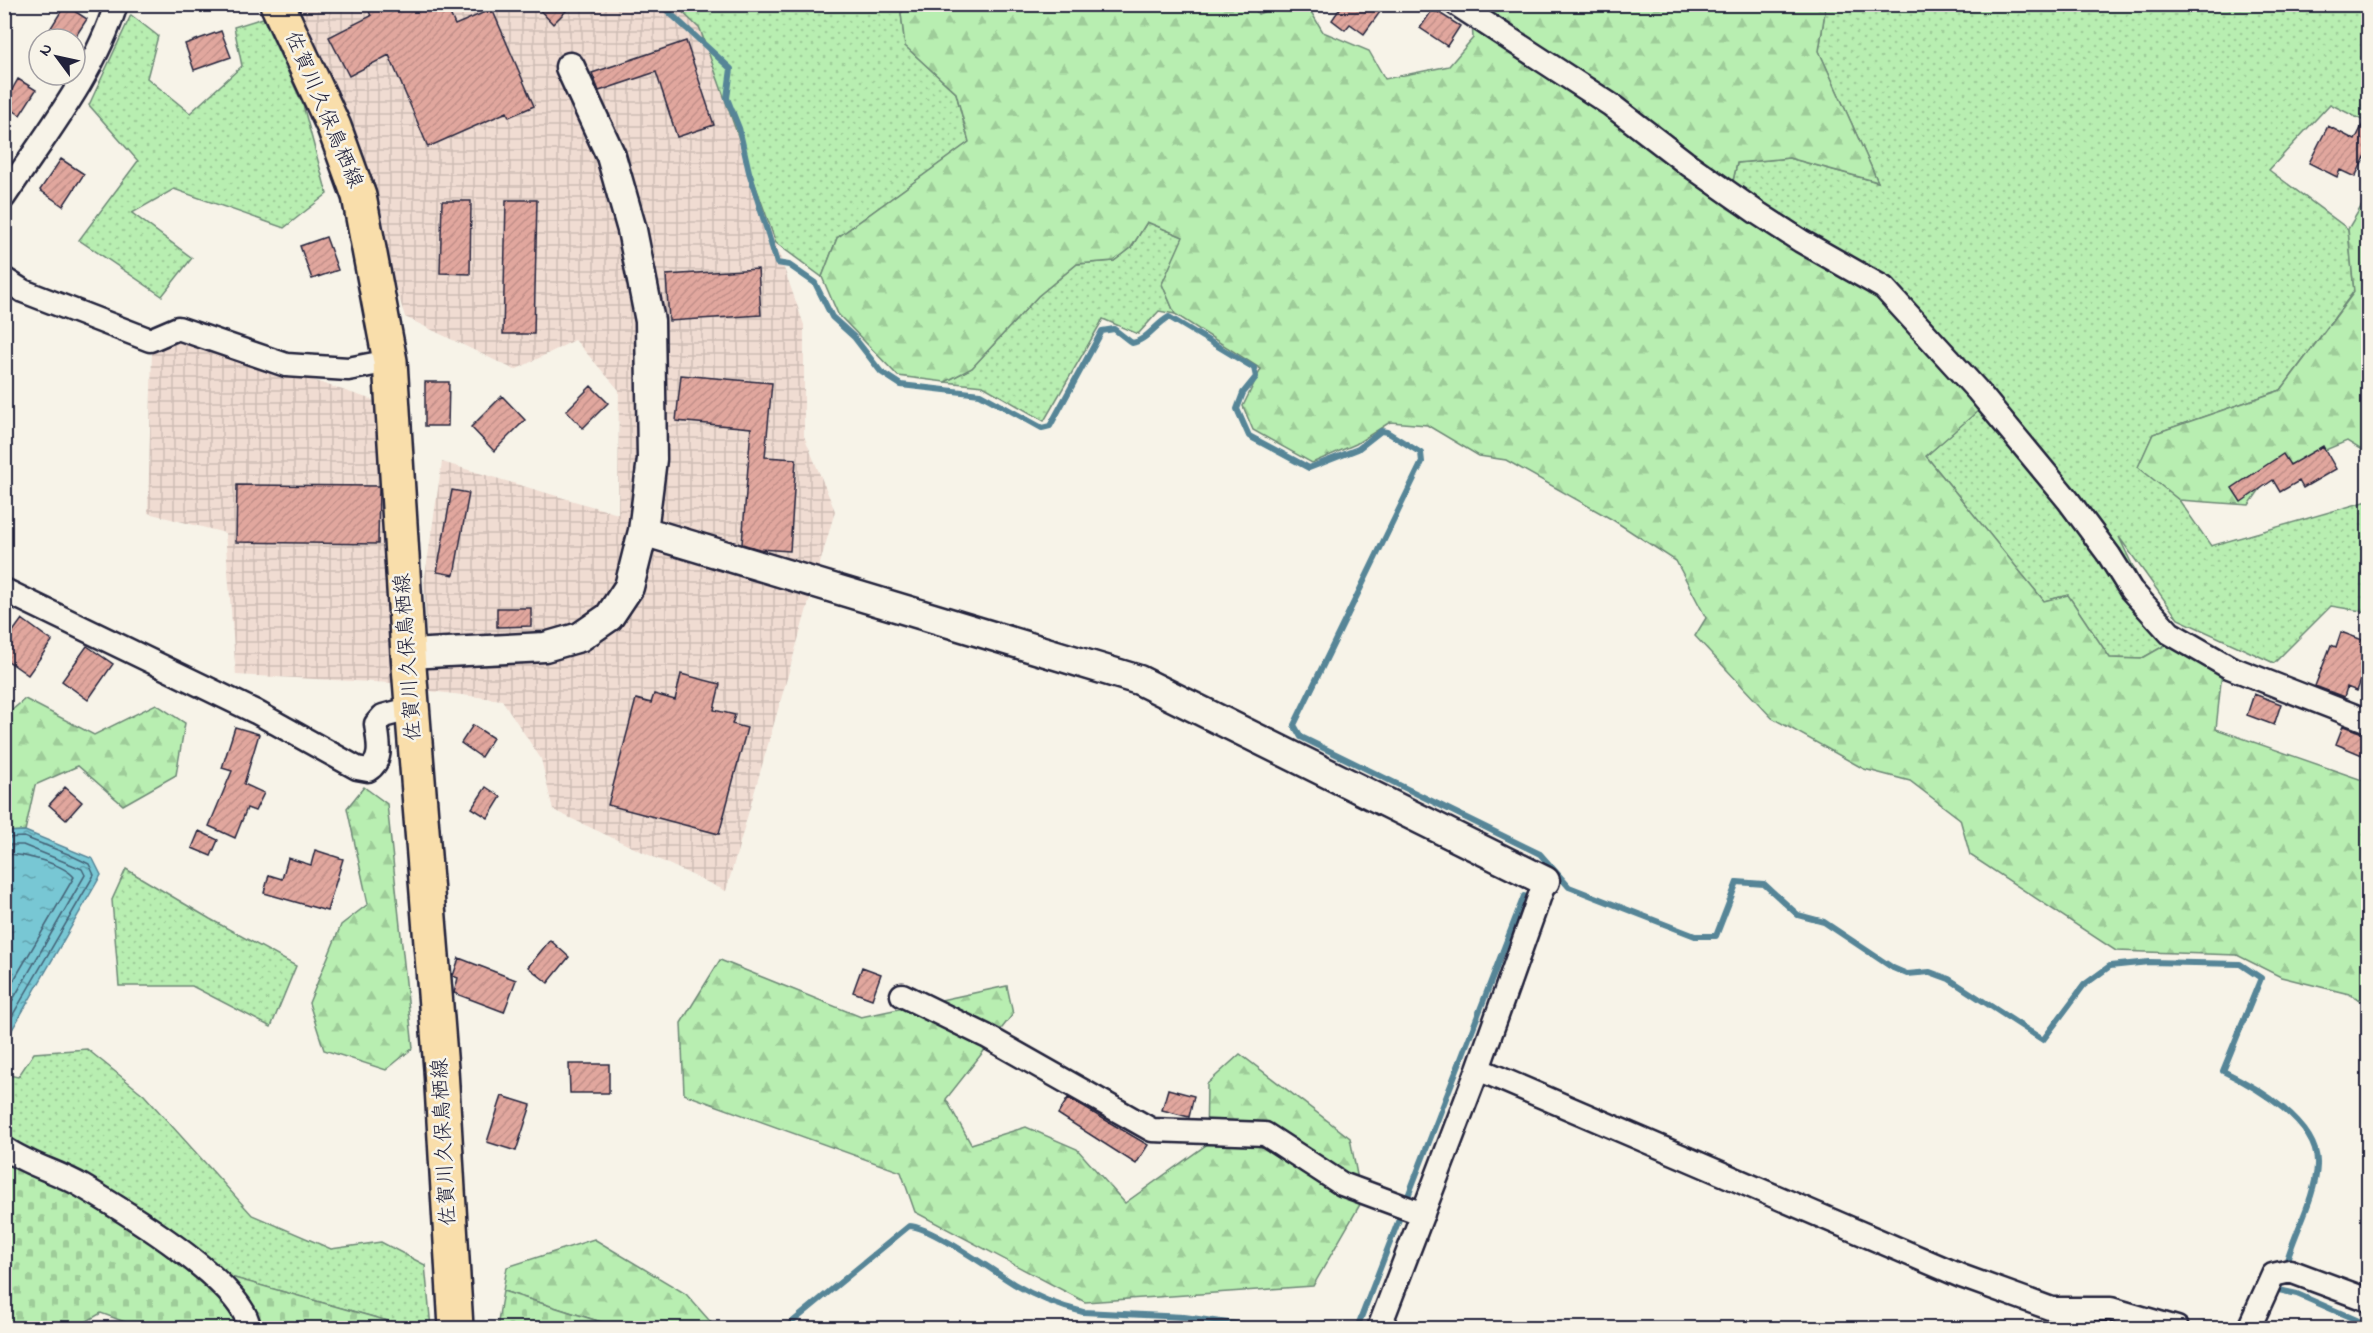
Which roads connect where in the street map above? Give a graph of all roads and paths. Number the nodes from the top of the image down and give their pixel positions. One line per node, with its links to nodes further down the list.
1 (116, 4): 5 (street)
2 (277, 4): 7 (main road, 佐賀川久保鳥栖線)
3 (1456, 4): 12 (street)
4 (570, 67): 8 (street)
5 (4, 197)
6 (4, 279): 7 (street)
7 (390, 361): 10 (main road, 佐賀川久保鳥栖線)
8 (643, 531): 10 (street); 13 (street)
9 (4, 590): 11 (street)
10 (408, 654): 11 (main road, 佐賀川久保鳥栖線)
11 (413, 708): 20 (main road, 佐賀川久保鳥栖線)
12 (2368, 721)
13 (1545, 881): 15 (street)
14 (902, 995): 17 (street)
15 (1478, 1069): 17 (street); 22 (street)
16 (4, 1148): 19 (street)
17 (1423, 1214): 21 (street)
18 (2368, 1300): 23 (street)
19 (249, 1329)
20 (456, 1329)
21 (1379, 1329)
22 (2177, 1329)
23 (2249, 1329)

